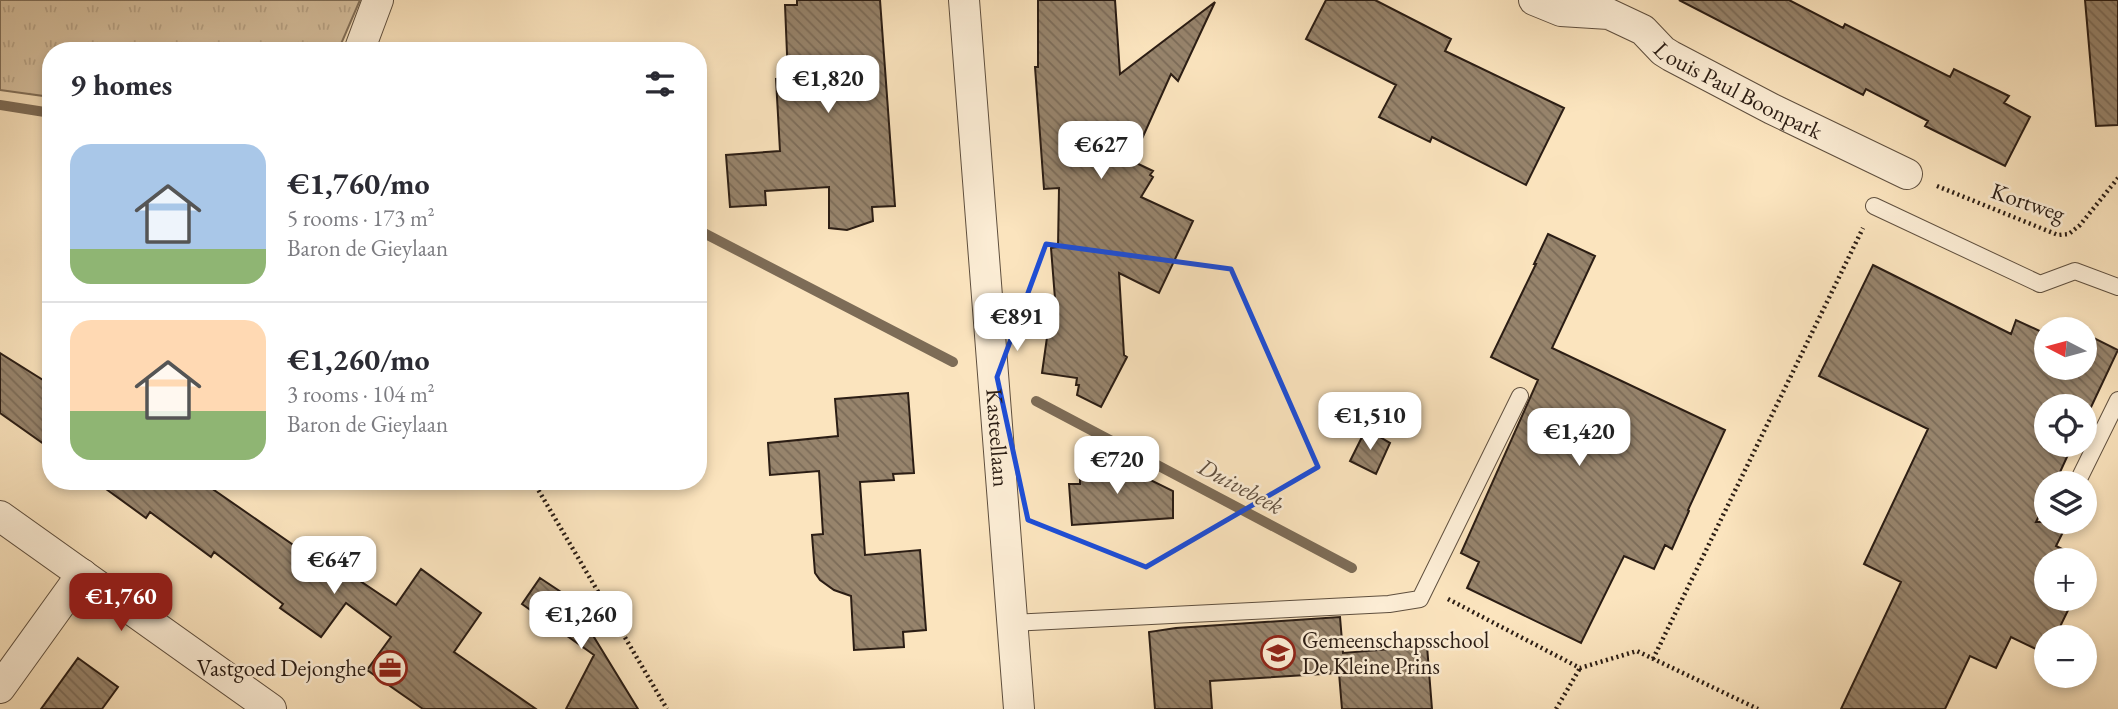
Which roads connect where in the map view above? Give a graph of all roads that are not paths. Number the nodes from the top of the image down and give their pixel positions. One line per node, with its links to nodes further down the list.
1 (378, 0): 4 (street)
2 (964, 0): 13 (street, Kasteellaan)
3 (1534, 0): 5 (street, Louis Paul Boonpark)
4 (362, 42)
5 (1907, 174)
6 (1874, 206): 7 (lane)
7 (2118, 287)
8 (1520, 396): 13 (lane)
9 (2118, 400): 10 (lane)
10 (2083, 471)
11 (0, 516): 12 (street)
12 (82, 574): 14 (street); 15 (street)
13 (1013, 623): 16 (street, Kasteellaan)
14 (0, 688)
15 (271, 709)
16 (1019, 709)

